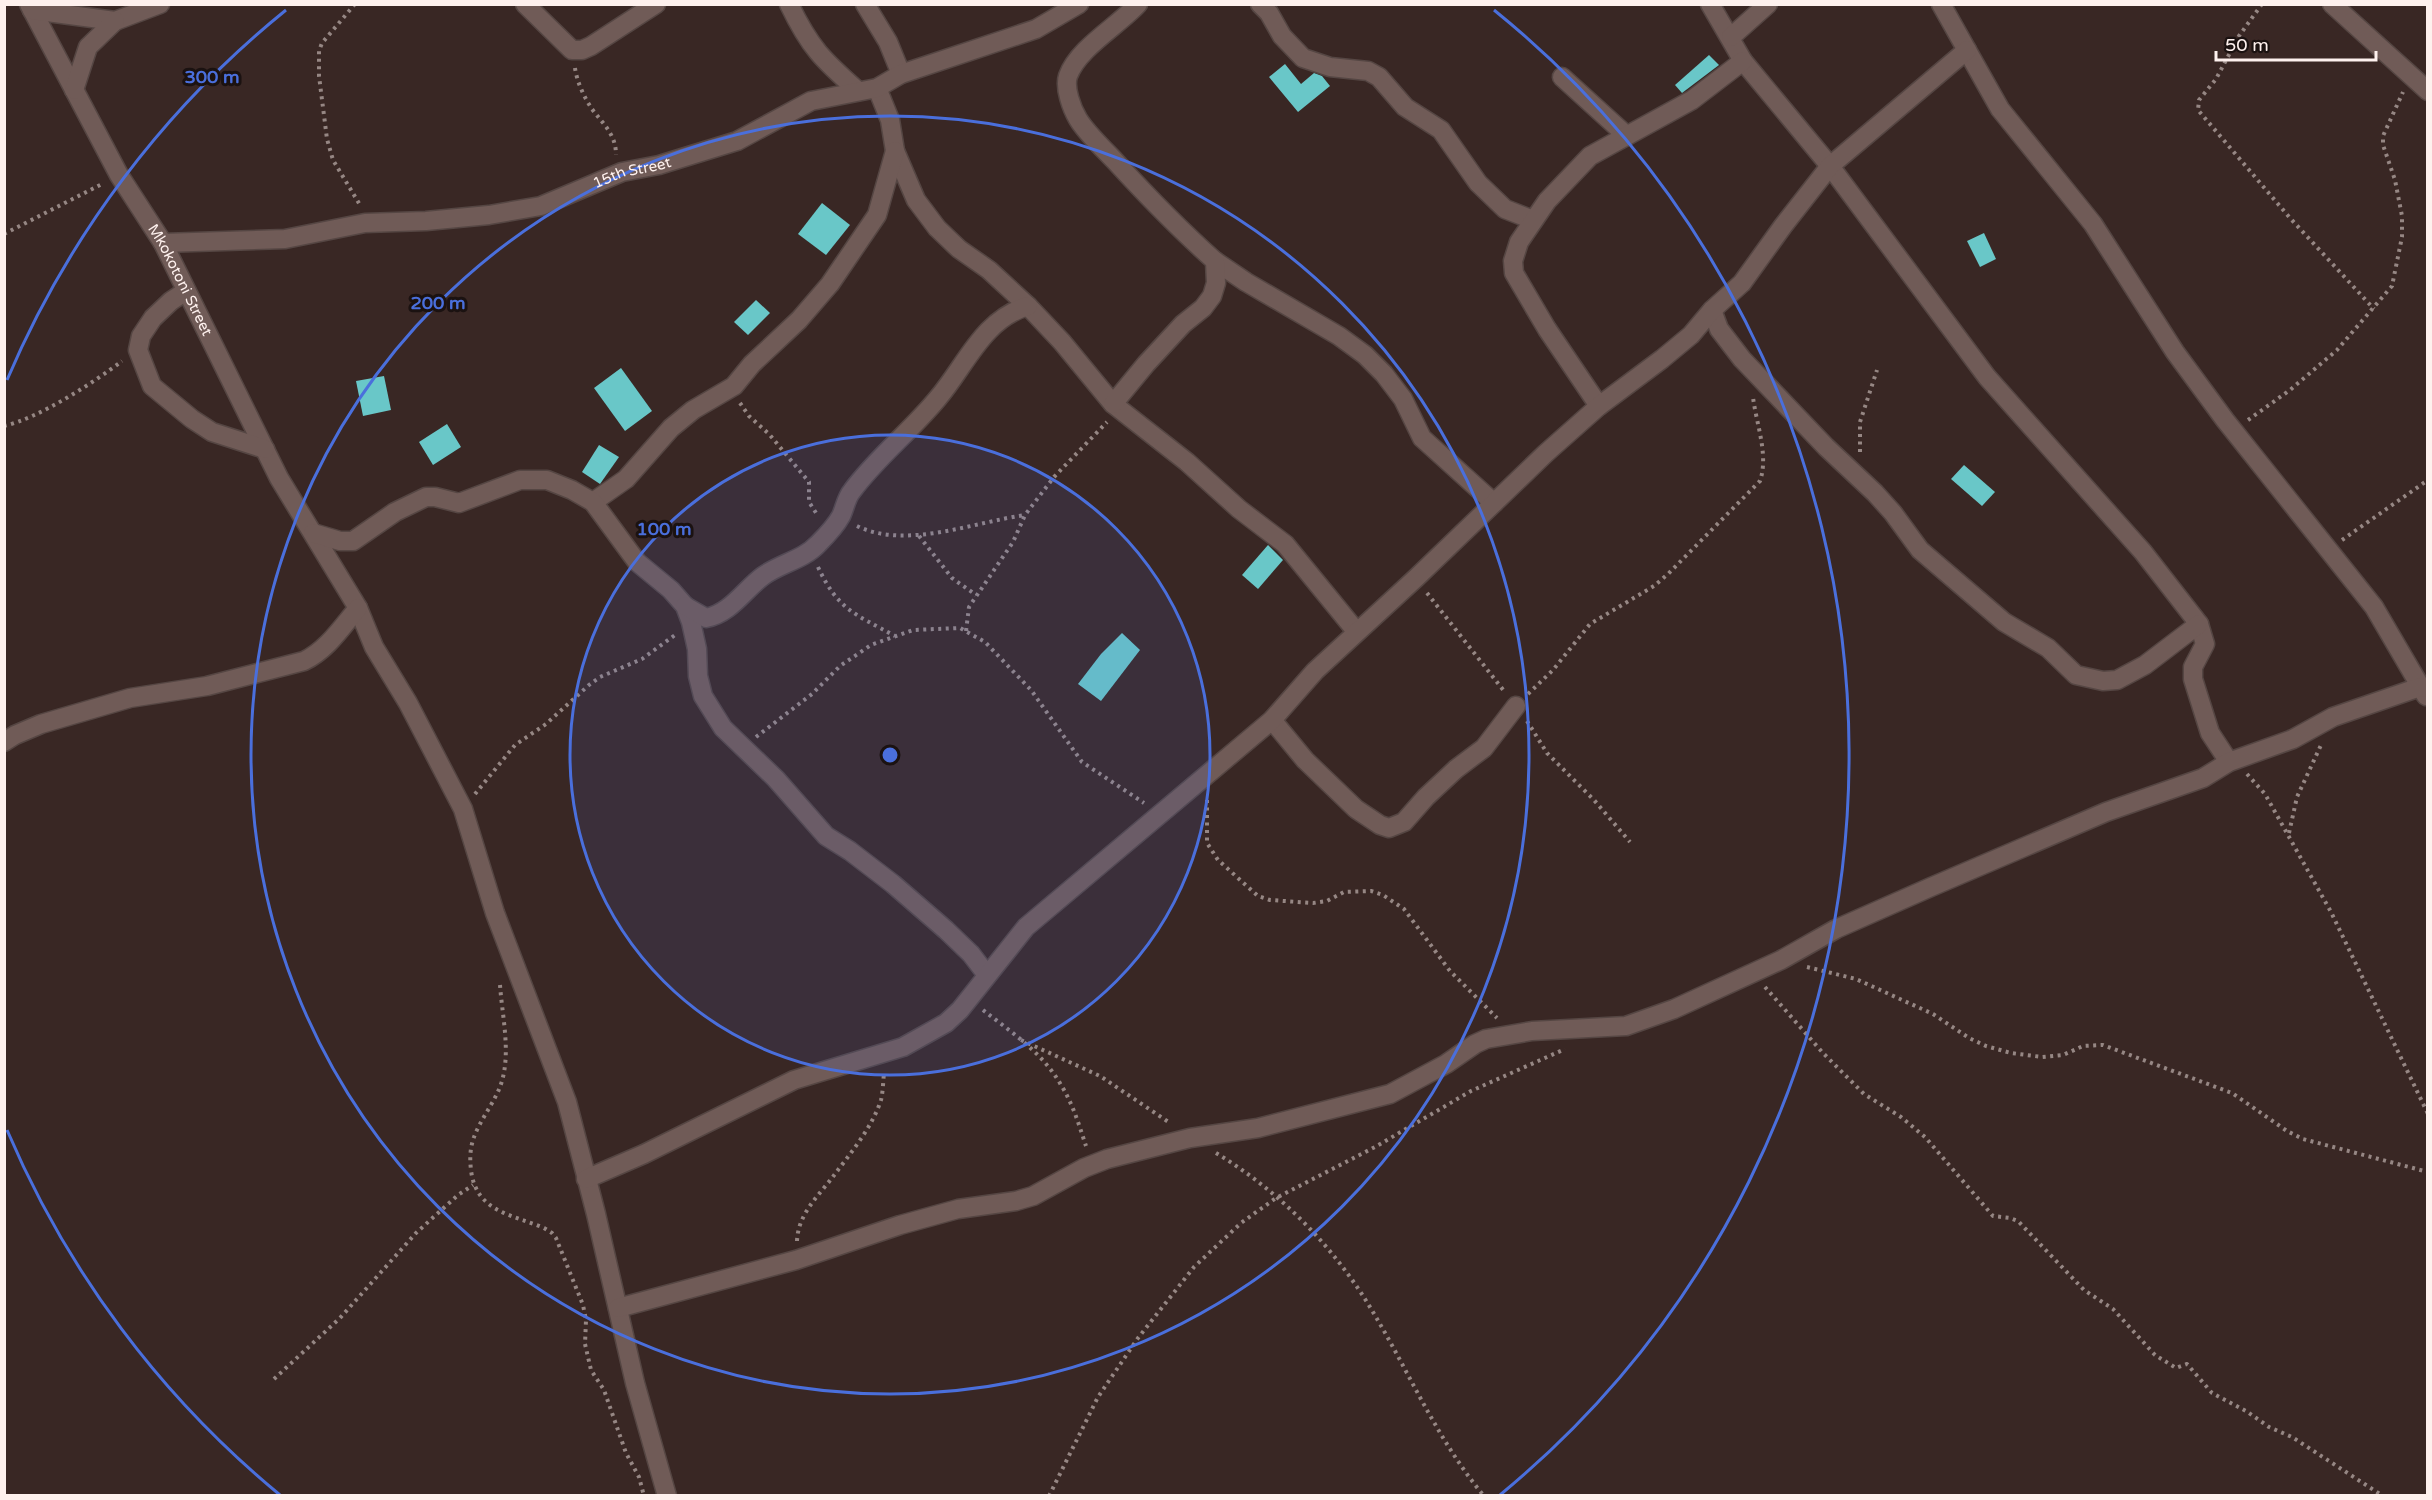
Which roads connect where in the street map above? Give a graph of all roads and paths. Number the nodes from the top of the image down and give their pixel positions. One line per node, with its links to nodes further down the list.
1 (160, 4): 16 (street)
2 (355, 4): 34 (path)
3 (525, 4): 18 (street)
4 (656, 4): 18 (street)
5 (789, 4): 26 (street)
6 (1078, 4): 21 (street, 15th Street)
7 (1138, 4): 37 (street)
8 (1260, 4): 33 (street)
9 (1710, 4): 17 (street)
10 (1768, 4): 17 (street)
11 (1941, 4): 19 (street)
12 (2262, 4): 40 (path)
13 (2332, 4): 22 (street)
14 (864, 5): 21 (street)
15 (31, 7): 16 (street); 25 (street, Mkokotoni Street)
16 (115, 21): 25 (street)
17 (1731, 37): 20 (street)
18 (572, 50): 31 (path)
19 (1967, 50): 30 (street); 49 (street)
20 (1743, 61): 28 (street); 30 (street)
21 (901, 74): 24 (street, 15th Street)
22 (2411, 75): 27 (street); 40 (path)
23 (1562, 77): 28 (street)
24 (877, 88): 26 (street, 15th Street); 29 (street)
25 (74, 90): 32 (street, Mkokotoni Street)
26 (858, 91): 31 (street, 15th Street)
27 (2427, 91)
28 (1627, 136): 33 (street)
29 (895, 151): 39 (street); 44 (street)
30 (1830, 166): 41 (street); 64 (street)
31 (622, 172): 34 (street, 15th Street)
32 (119, 175): 35 (path); 36 (street, Mkokotoni Street)
33 (1533, 220): 46 (street)
34 (365, 223): 36 (street, 15th Street)
35 (4, 234)
36 (163, 243): 38 (street, Mkokotoni Street)
37 (1215, 261): 47 (street); 54 (street)
38 (186, 291): 42 (street); 50 (street, Mkokotoni Street)
39 (1028, 306): 47 (street); 56 (street)
40 (2374, 309): 49 (path)
41 (1712, 310): 46 (street); 52 (street)
42 (138, 350): 48 (path); 50 (street)
43 (1877, 370): 52 (path)
44 (734, 386): 53 (street); 59 (path)
45 (1752, 392): 69 (path)
46 (1599, 406): 54 (street)
47 (1116, 407): 55 (path); 66 (street)
48 (4, 426)
49 (2234, 429): 60 (street)
50 (265, 449): 57 (street, Mkokotoni Street)
51 (2427, 480): 60 (path)
52 (1864, 483): 64 (street)
53 (593, 502): 57 (street); 63 (street)
54 (1494, 503): 66 (street)
55 (1025, 515): 58 (path); 61 (path)
56 (841, 516): 58 (path); 59 (street)
57 (313, 533): 62 (street, Mkokotoni Street)
58 (919, 535): 61 (path)
59 (822, 541): 63 (street); 67 (path)
60 (2329, 549): 68 (street)
61 (976, 596): 65 (path)
62 (358, 608): 72 (street); 76 (street, Mkokotoni Street)
63 (688, 614): 73 (street); 76 (path)
64 (2199, 624): 74 (street)
65 (966, 631): 67 (path); 77 (path)
66 (1356, 631): 71 (street)
67 (895, 636): 73 (path)
68 (2425, 691): 70 (street)
69 (1516, 706): 71 (street)
70 (2333, 717): 74 (street); 78 (path)
71 (1272, 720): 75 (street)
72 (4, 742)
73 (743, 748): 81 (street)
74 (2232, 761): 78 (path); 79 (street)
75 (1209, 776): 77 (street); 84 (path)
76 (463, 809): 92 (street, Mkokotoni Street)
77 (1159, 813): 81 (street)
78 (2289, 833): 88 (path)
79 (1781, 960): 80 (street); 91 (path)
80 (1752, 973): 84 (street); 102 (path)
81 (987, 975): 83 (street)
82 (500, 980): 93 (path)
83 (968, 998): 85 (path); 87 (street)
84 (1510, 1034): 89 (street)
85 (1021, 1040): 89 (path); 90 (path)
86 (1575, 1046): 94 (path)
87 (888, 1050): 92 (street); 95 (path)
88 (2427, 1114)
89 (1190, 1138): 90 (street); 94 (path)
90 (1093, 1164): 95 (street)
91 (2427, 1172)
92 (586, 1179): 96 (street, Mkokotoni Street)
93 (473, 1185): 97 (path); 98 (path)
94 (1276, 1198): 100 (path); 101 (path)
95 (796, 1260): 96 (street)
96 (618, 1308): 99 (street, Mkokotoni Street)
97 (274, 1379)
98 (644, 1496)
99 (667, 1496)
100 (1049, 1496)
101 (1484, 1496)
102 (2383, 1496)

